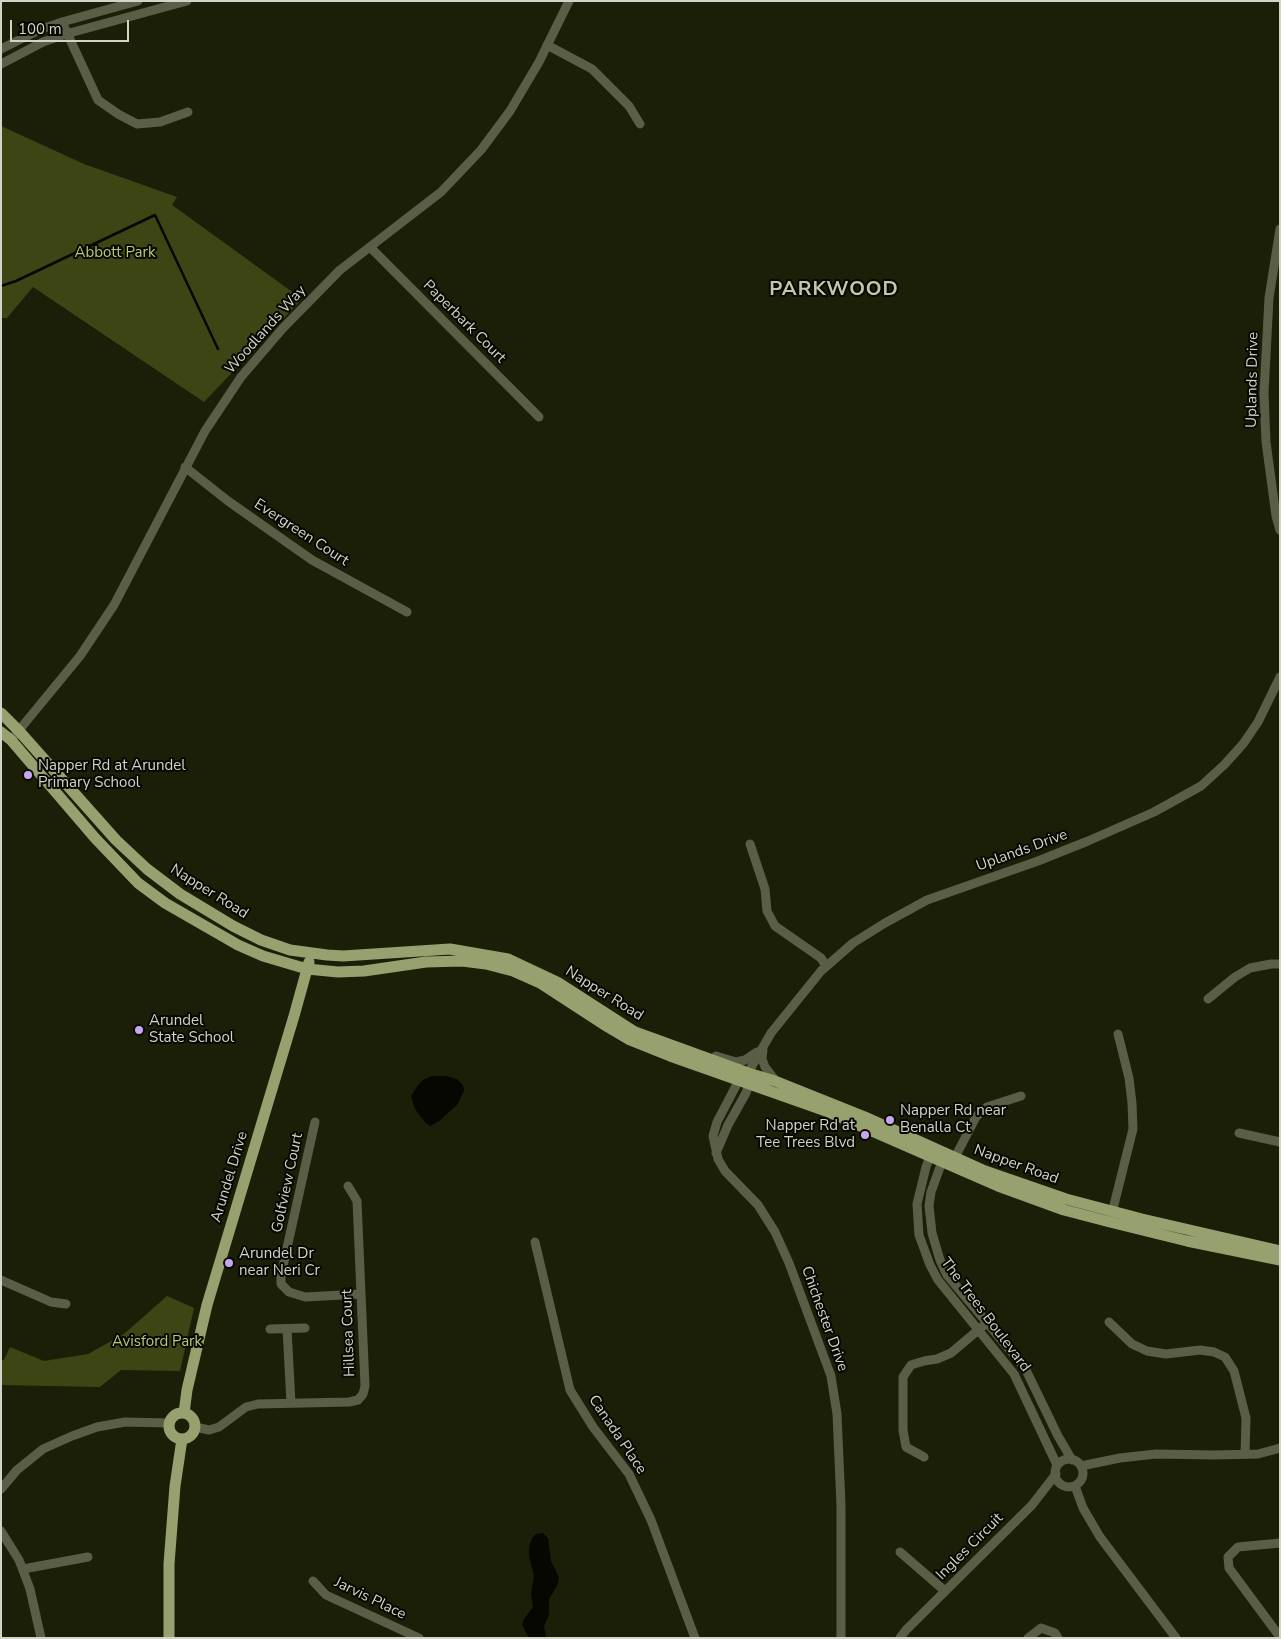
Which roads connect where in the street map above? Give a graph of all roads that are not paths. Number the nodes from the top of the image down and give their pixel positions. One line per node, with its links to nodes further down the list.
1 (138, 1): 5 (street)
2 (187, 1): 4 (street)
3 (568, 1): 7 (street, Woodlands Way)
4 (163, 4): 6 (street)
5 (62, 22): 6 (street); 8 (street)
6 (66, 34): 9 (street); 10 (street)
7 (547, 45): 11 (street); 13 (street, Woodlands Way)
8 (1, 49)
9 (1, 64)
10 (188, 112)
11 (640, 124)
12 (1280, 229): 16 (street, Uplands Drive)
13 (370, 247): 14 (street, Paperbark Court); 15 (street, Woodlands Way)
14 (539, 417)
15 (185, 468): 17 (street, Evergreen Court); 20 (street, Woodlands Way)
16 (1280, 530)
17 (407, 612)
18 (1280, 677): 26 (street, Uplands Drive)
19 (1, 713): 20 (main road, Napper Road)
20 (19, 731): 22 (street, Woodlands Way); 24 (main road, Napper Road)
21 (1, 732): 22 (main road, Napper Road)
22 (11, 740): 27 (main road, Napper Road)
23 (750, 844): 26 (street)
24 (311, 953): 27 (main road, Arundel Drive); 31 (main road, Napper Road)
25 (1280, 964): 28 (street)
26 (826, 966): 30 (street, Uplands Drive)
27 (307, 969): 32 (main road, Napper Road); 55 (main road, Arundel Drive)
28 (1208, 999)
29 (1118, 1034): 41 (street)
30 (764, 1045): 31 (street); 32 (street, Uplands Drive); 33 (street)
31 (677, 1048): 32 (main road, Napper Road)
32 (745, 1079): 33 (main road, Napper Road); 38 (main road, Napper Road); 79 (street, Chichester Drive)
33 (775, 1081): 38 (main road, Napper Road)
34 (1021, 1096): 39 (street, The Trees Boulevard)
35 (315, 1122): 46 (street, Golfview Court)
36 (1239, 1133): 37 (street)
37 (1280, 1142)
38 (932, 1152): 39 (main road, Napper Road); 53 (street, The Trees Boulevard)
39 (948, 1160): 41 (main road, Napper Road); 49 (street, The Trees Boulevard)
40 (348, 1186): 46 (street, Hillsea Court)
41 (1111, 1217): 43 (main road, Napper Road); 44 (main road, Napper Road)
42 (535, 1242): 78 (street, Canada Place)
43 (1280, 1251)
44 (1280, 1260)
45 (1, 1280): 47 (street)
46 (362, 1294): 54 (street, Hillsea Court)
47 (66, 1304)
48 (1109, 1322): 60 (street)
49 (987, 1323): 53 (street); 62 (street, The Trees Boulevard)
50 (305, 1328): 52 (street)
51 (270, 1329): 52 (street)
52 (287, 1329): 54 (street)
53 (979, 1330): 61 (street); 64 (street, The Trees Boulevard)
54 (291, 1403): 57 (street, Hillsea Court)
55 (184, 1413): 56 (main road); 57 (main road)
56 (169, 1423): 58 (main road); 66 (street)
57 (196, 1427): 58 (main road)
58 (182, 1439): 76 (main road)
59 (1280, 1448): 60 (street)
60 (1245, 1454): 63 (street)
61 (924, 1457)
62 (1072, 1460): 63 (street); 64 (street)
63 (1081, 1466): 65 (street)
64 (1056, 1470): 65 (street); 73 (street, Ingles Circuit)
65 (1075, 1486): 83 (street)
66 (1, 1489)
67 (1, 1531): 71 (street)
68 (1280, 1543): 74 (street)
69 (900, 1552): 73 (street)
70 (88, 1557): 71 (street)
71 (23, 1570): 75 (street)
72 (313, 1581): 77 (street, Jarvis Place)
73 (945, 1591): 80 (street, Ingles Circuit)
74 (1280, 1637)
75 (41, 1638)
76 (170, 1638)
77 (419, 1638)
78 (695, 1638)
79 (841, 1638)
80 (900, 1638)
81 (1028, 1638): 82 (street)
82 (1058, 1638)
83 (1176, 1638)

